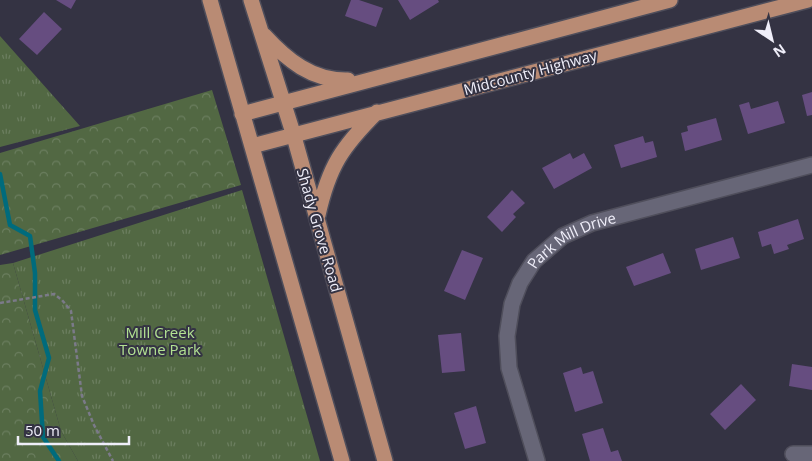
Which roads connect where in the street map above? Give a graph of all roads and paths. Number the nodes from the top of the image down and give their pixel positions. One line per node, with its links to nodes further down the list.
1 (210, 0): 9 (main road)
2 (251, 0): 5 (main road, Shady Grove Road)
3 (670, 0): 6 (main road)
4 (808, 0): 8 (main road, Midcounty Highway)
5 (261, 32): 6 (main road); 7 (main road, Shady Grove Road)
6 (367, 80): 7 (main road)
7 (283, 102): 9 (main road); 10 (main road, Shady Grove Road)
8 (378, 111): 10 (main road, Midcounty Highway); 13 (main road)
9 (242, 114): 11 (main road)
10 (293, 133): 11 (main road, Midcounty Highway); 13 (main road, Shady Grove Road)
11 (252, 146): 18 (main road)
12 (812, 165): 20 (street, Park Mill Drive)
13 (317, 219): 19 (main road, Shady Grove Road)
14 (0, 303): 17 (path)
15 (793, 454): 16 (street)
16 (812, 454)
17 (113, 461)
18 (342, 461)
19 (385, 461)
20 (537, 461)

